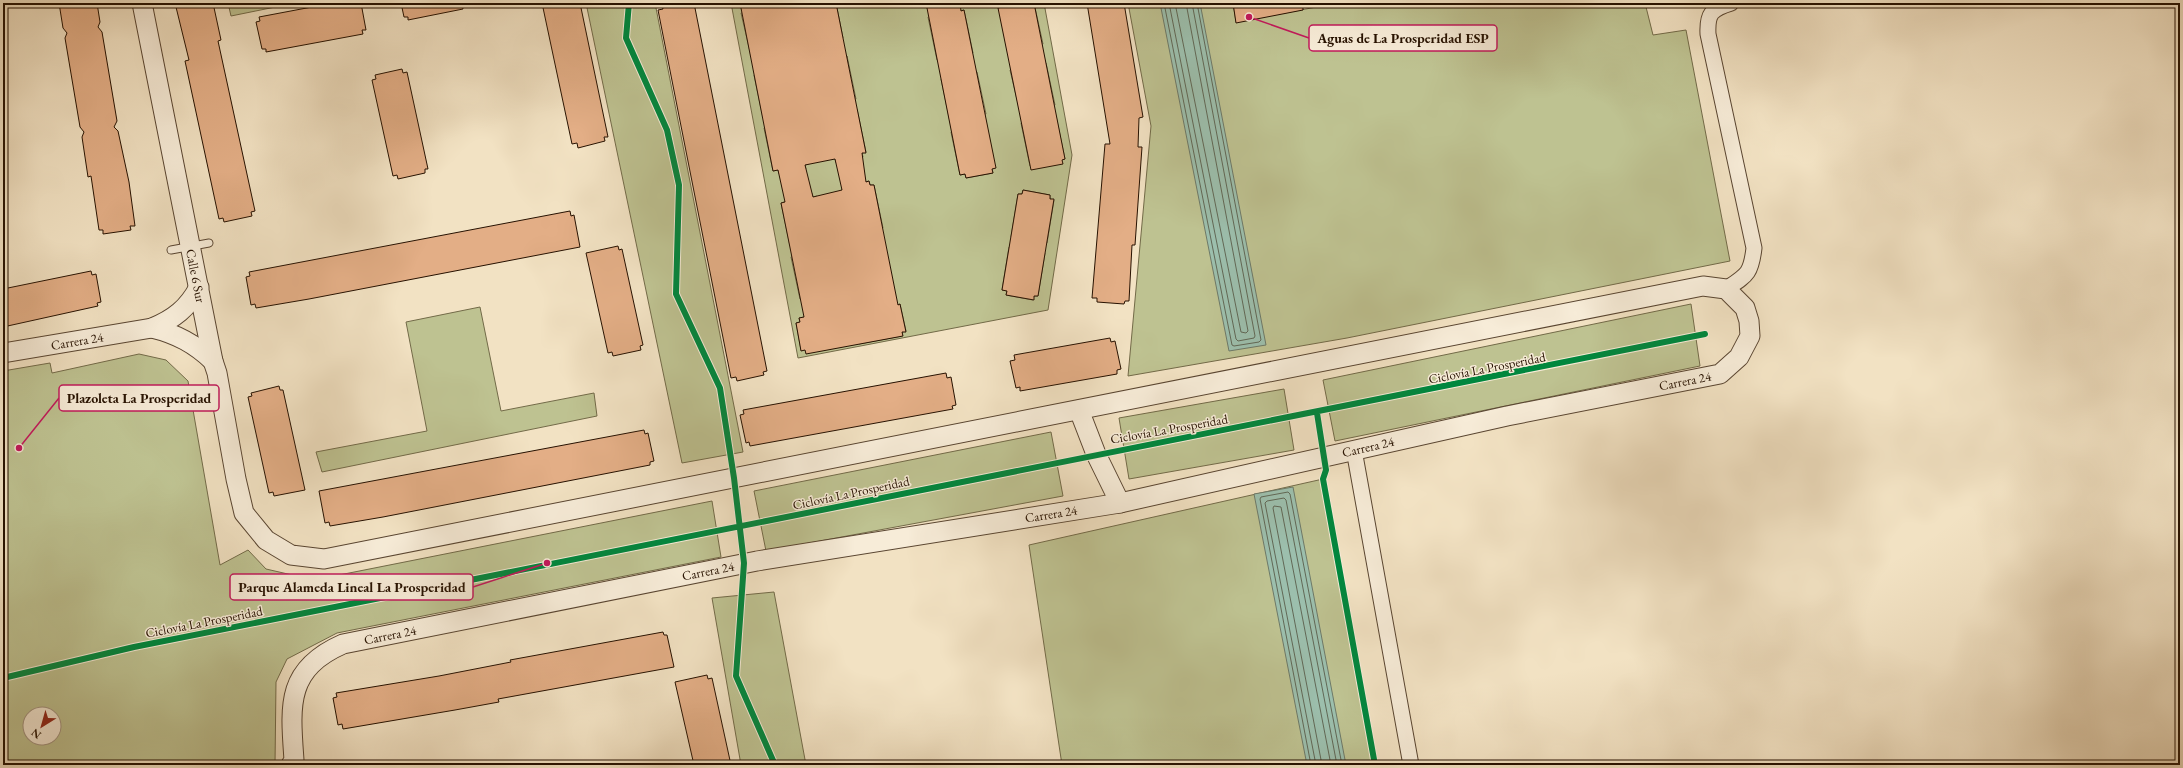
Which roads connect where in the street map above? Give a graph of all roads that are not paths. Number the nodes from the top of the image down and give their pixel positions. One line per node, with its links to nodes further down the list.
1 (142, 3): 4 (street, Calle 6 Sur)
2 (1731, 3): 3 (street)
3 (1707, 8): 7 (street)
4 (200, 245): 5 (lane); 6 (street, Calle 6 Sur)
5 (170, 250)
6 (199, 287): 8 (street); 10 (street, Calle 6 Sur)
7 (1726, 289): 11 (street); 12 (street, Carrera 24)
8 (152, 328): 9 (street, Carrera 24); 10 (street)
9 (3, 353)
10 (213, 362): 11 (street, Calle 6 Sur)
11 (1079, 410): 13 (street)
12 (1354, 450): 13 (street, Carrera 24); 15 (street)
13 (1120, 503): 14 (street, Carrera 24)
14 (293, 763)
15 (1411, 765)

